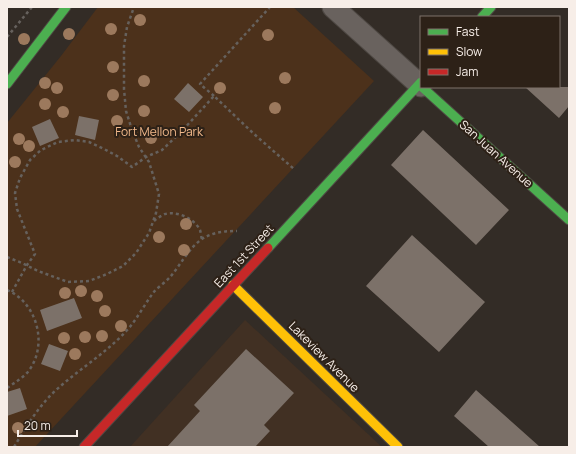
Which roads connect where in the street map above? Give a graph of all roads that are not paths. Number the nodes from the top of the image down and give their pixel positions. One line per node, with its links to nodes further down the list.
1 (66, 7): 5 (street)
2 (333, 7): 6 (street, San Juan Avenue)
3 (491, 7): 4 (street)
4 (483, 16)
5 (7, 84)
6 (420, 84)
7 (420, 86): 10 (street, East 1st Street)
8 (424, 88): 9 (street, San Juan Avenue)
9 (569, 220)
10 (234, 285): 11 (street, East 1st Street); 12 (street, Lakeview Avenue)
11 (84, 447)
12 (398, 447)

